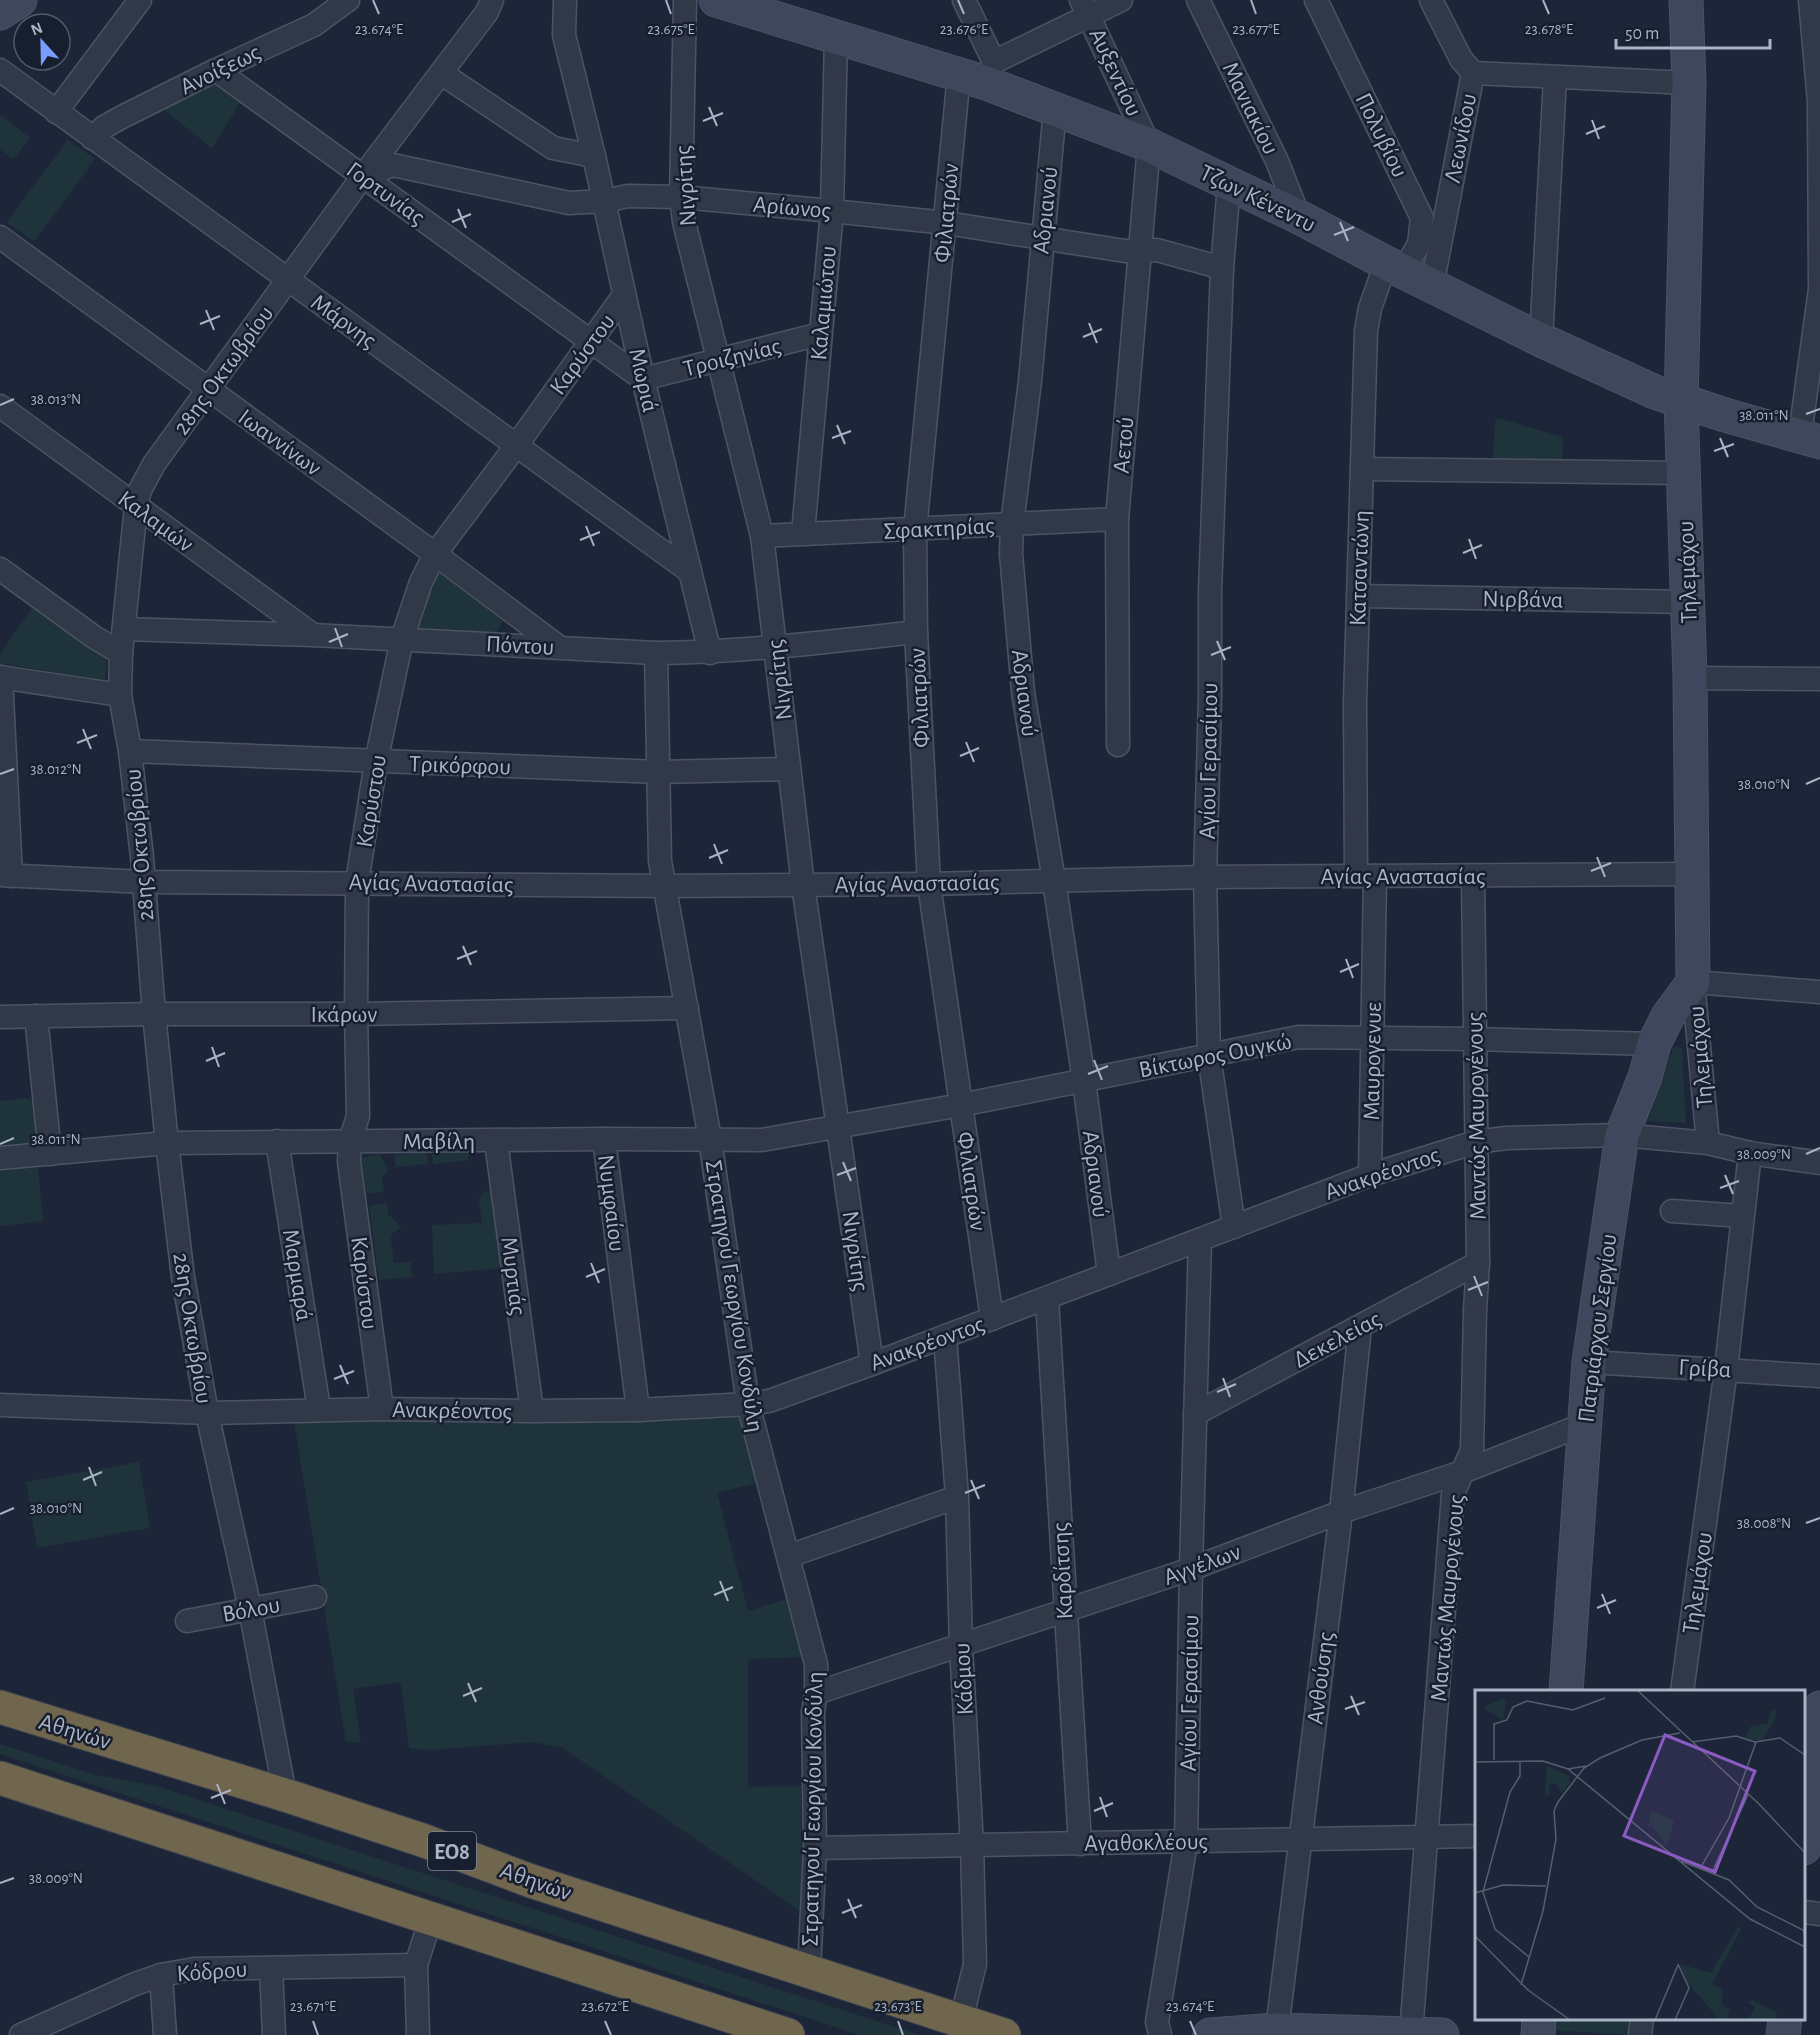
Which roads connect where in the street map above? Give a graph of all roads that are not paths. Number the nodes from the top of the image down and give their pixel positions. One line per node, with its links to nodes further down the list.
1 (20, 0): 17 (street)
2 (140, 0): 28 (street)
3 (348, 0): 20 (street, Ανοίξεως)
4 (492, 0): 21 (street, 28ης Οκτωβρίου)
5 (565, 0): 31 (street, Μωριά)
6 (685, 0): 35 (street, Νιγρίτης)
7 (716, 0): 16 (street, Τζων Κένεντυ)
8 (964, 0): 22 (street)
9 (1121, 0): 15 (street)
10 (1198, 0): 38 (street, Μανιακίου)
11 (1316, 0): 43 (street, Πολυβίου)
12 (1431, 0): 23 (street, Λεωνίδου)
13 (1686, 0): 25 (street, Τηλεμάχου)
14 (1810, 0): 26 (street)
15 (1085, 8): 22 (street); 30 (street, Αυξεντίου)
16 (775, 9): 18 (street, Τζων Κένεντυ)
17 (0, 13)
18 (836, 37): 22 (street, Τζων Κένεντυ); 37 (street, Καλαμιώτου)
19 (0, 70): 28 (street, Μάρνης)
20 (216, 70): 29 (street, Ανοίξεως); 32 (street, Γορτυνίας)
21 (441, 73): 31 (street); 32 (street, 28ης Οκτωβρίου)
22 (980, 73): 27 (street, Τζων Κένεντυ); 39 (street, Φιλιατρών)
23 (1473, 73): 24 (street); 46 (street, Λεωνίδου)
24 (1555, 78): 25 (street); 50 (street)
25 (1689, 83): 55 (street, Τηλεμάχου)
26 (1819, 102): 34 (street)
27 (1055, 108): 30 (street, Τζων Κένεντυ); 41 (street, Αδριανού)
28 (56, 112): 29 (street, Μάρνης)
29 (92, 138): 45 (street, Μάρνης)
30 (1149, 145): 33 (street, Τζων Κένεντυ); 42 (street, Αετού)
31 (594, 156): 36 (street, Μωριά)
32 (363, 176): 36 (street, Αρίωνος); 45 (street, 28ης Οκτωβρίου); 51 (street, Γορτυνίας)
33 (1229, 185): 38 (street, Τζων Κένεντυ); 44 (street, Αγίου Γερασίμου)
34 (1820, 193): 47 (street)
35 (681, 197): 36 (street, Αρίωνος); 37 (street, Αρίωνος); 52 (street, Νιγρίτης)
36 (604, 201): 48 (street, Μωριά)
37 (832, 211): 39 (street, Αρίωνος); 49 (street, Καλαμιώτου)
38 (1299, 217): 43 (street, Τζων Κένεντυ)
39 (946, 224): 41 (street, Αρίωνος); 64 (street, Φιλιατρών)
40 (0, 237): 54 (street, Ιωαννίνων)
41 (1042, 237): 42 (street, Αρίωνος); 63 (street, Αδριανού)
42 (1140, 250): 44 (street, Αρίωνος); 62 (street, Αετού)
43 (1394, 267): 46 (street, Τζων Κένεντυ); 59 (street, Κατσαντώνη)
44 (1222, 268): 94 (street, Αγίου Γερασίμου)
45 (288, 281): 54 (street, 28ης Οκτωβρίου); 58 (street, Μάρνης)
46 (1432, 286): 50 (street, Τζων Κένεντυ)
47 (1820, 289): 57 (street)
48 (624, 295): 51 (street, Καρύστου); 53 (street, Μωριά)
49 (820, 334): 52 (street, Τροιζηνίας); 65 (street, Καλαμιώτου)
50 (1541, 339): 55 (street, Τζων Κένεντυ)
51 (591, 342): 53 (street, Γορτυνίας); 58 (street, Καρύστου)
52 (718, 360): 53 (street, Τροιζηνίας); 66 (street, Νιγρίτης)
53 (643, 379): 69 (street, Μωριά)
54 (208, 390): 61 (street, 28ης Οκτωβρίου); 67 (street, Ιωαννίνων)
55 (1681, 401): 57 (street, Τζων Κένεντυ); 60 (street, Τηλεμάχου)
56 (0, 406): 61 (street, Καλαμών)
57 (1810, 438)
58 (516, 446): 67 (street, Καρύστου); 69 (street, Μάρνης)
59 (1362, 469): 60 (street); 70 (street, Κατσαντώνη)
60 (1683, 473): 71 (street, Τηλεμάχου)
61 (136, 506): 72 (street, 28ης Οκτωβρίου); 74 (street, Καλαμών)
62 (1117, 519): 63 (street, Σφακτηρίας); 85 (street, Αετού)
63 (1012, 524): 64 (street, Σφακτηρίας); 95 (street, Αδριανού)
64 (915, 530): 65 (street, Σφακτηρίας); 73 (street, Φιλιατρών)
65 (803, 534): 66 (street, Σφακτηρίας)
66 (762, 536): 77 (street, Νιγρίτης)
67 (435, 554): 75 (street, Καρύστου); 76 (street, Ιωαννίνων)
68 (0, 570): 78 (street)
69 (689, 571): 80 (street, Μωριά)
70 (1358, 596): 71 (street, Νιρβάνα); 92 (street, Κατσαντώνη)
71 (1688, 602): 82 (street, Τηλεμάχου)
72 (124, 629): 74 (street, Πόντου); 78 (street, 28ης Οκτωβρίου)
73 (916, 632): 77 (street, Πόντου); 98 (street, Φιλιατρών)
74 (313, 635): 75 (street, Πόντου)
75 (402, 639): 76 (street, Πόντου); 87 (street, Καρύστου)
76 (559, 647): 79 (street, Πόντου)
77 (776, 648): 80 (street, Πόντου); 88 (street, Νιγρίτης)
78 (121, 653): 84 (street, 28ης Οκτωβρίου)
79 (656, 653): 80 (street, Πόντου); 89 (street, Στρατηγού Γεωργίου Κονδύλη)
80 (710, 653)
81 (0, 677): 84 (street); 91 (street)
82 (1690, 678): 83 (street); 90 (street, Τηλεμάχου)
83 (1820, 679)
84 (120, 695): 86 (street, 28ης Οκτωβρίου)
85 (1118, 746)
86 (130, 751): 87 (street, Τρικόρφου); 96 (street, 28ης Οκτωβρίου)
87 (376, 762): 89 (street, Τρικόρφου); 97 (street, Καρύστου)
88 (789, 769): 89 (street, Τρικόρφου); 99 (street, Νιγρίτης)
89 (659, 772): 100 (street, Στρατηγού Γεωργίου Κονδύλη)
90 (1691, 874): 93 (street, Αγίας Αναστασίας); 101 (street, Τηλεμάχου)
91 (6, 875): 96 (street, Αγίας Αναστασίας)
92 (1365, 876): 93 (street, Αγίας Αναστασίας); 94 (street, Αγίας Αναστασίας); 108 (street, Μαυρογενυε)
93 (1473, 876): 109 (street, Μαντώς Μαυρογένους)
94 (1205, 877): 95 (street, Αγίας Αναστασίας); 111 (street, Αγίου Γερασίμου)
95 (1054, 881): 98 (street, Αγίας Αναστασίας); 112 (street, Αδριανού)
96 (144, 882): 97 (street, Αγίας Αναστασίας); 104 (street, 28ης Οκτωβρίου)
97 (357, 882): 100 (street, Αγίας Αναστασίας); 105 (street, Καρύστου)
98 (929, 884): 99 (street, Αγίας Αναστασίας); 113 (street, Φιλιατρών)
99 (803, 885): 100 (street, Αγίας Αναστασίας); 114 (street, Νιγρίτης)
100 (666, 886): 103 (street, Στρατηγού Γεωργίου Κονδύλη)
101 (1693, 982): 102 (street); 110 (street, Πατριάρχου Σεργίου); 123 (street, Τηλεμάχου)
102 (1820, 992)
103 (687, 1008): 105 (street, Ικάρων); 117 (street, Στρατηγού Γεωργίου Κονδύλη)
104 (154, 1014): 105 (street, Ικάρων); 106 (street, Ικάρων); 122 (street, 28ης Οκτωβρίου)
105 (356, 1014): 118 (street, Καρύστου)
106 (36, 1016): 107 (street, Ικάρων); 125 (street)
107 (0, 1017)
108 (1373, 1038): 109 (street, Βίκτωρος Ουγκώ); 111 (street, Βίκτωρος Ουγκώ); 128 (street, Μαυρογενυε)
109 (1474, 1039): 110 (street, Βίκτωρος Ουγκώ); 121 (street, Μαντώς Μαυρογένους)
110 (1654, 1044): 115 (street, Πατριάρχου Σεργίου)
111 (1209, 1055): 112 (street, Βίκτωρος Ουγκώ); 131 (street, Αγίου Γερασίμου)
112 (1084, 1081): 113 (street, Βίκτωρος Ουγκώ); 134 (street, Αδριανού)
113 (961, 1105): 114 (street, Βίκτωρος Ουγκώ); 136 (street, Φιλιατρών)
114 (838, 1128): 117 (street, Βίκτωρος Ουγκώ); 140 (street, Νιγρίτης)
115 (1622, 1135): 121 (street, Ανακρέοντος); 123 (street, Ανακρέοντος); 139 (street, Πατριάρχου Σεργίου)
116 (604, 1139): 117 (street, Μαβίλη); 120 (street, Μαβίλη); 147 (street, Νυμφαίου)
117 (710, 1139): 144 (street, Στρατηγού Γεωργίου Κονδύλη)
118 (350, 1140): 119 (street, Μαβίλη); 120 (street, Μαβίλη); 146 (street, Καρύστου)
119 (277, 1141): 122 (street, Μαβίλη); 145 (street, Μαρμαρά)
120 (496, 1141): 148 (street, Μυρτιάς)
121 (1476, 1142): 128 (street, Ανακρέοντος); 133 (street, Μαντώς Μαυρογένους)
122 (167, 1143): 125 (street, Μαβίλη); 149 (street, 28ης Οκτωβρίου)
123 (1708, 1143): 124 (street, Ανακρέοντος)
124 (1750, 1153): 127 (street, Ανακρέοντος); 130 (street, Τηλεμάχου)
125 (50, 1154): 126 (street, Μαβίλη)
126 (0, 1158)
127 (1820, 1163)
128 (1370, 1175): 131 (street, Ανακρέοντος)
129 (1672, 1211): 130 (street)
130 (1742, 1216): 141 (street, Τηλεμάχου)
131 (1233, 1227): 132 (street, Ανακρέοντος)
132 (1200, 1240): 134 (street, Ανακρέοντος); 150 (street, Αγίου Γερασίμου)
133 (1478, 1263): 137 (street, Δεκελείας); 152 (street, Μαντώς Μαυρογένους)
134 (1109, 1274): 135 (street, Ανακρέοντος)
135 (1047, 1299): 136 (street, Ανακρέοντος); 159 (street, Καρδίτσης)
136 (992, 1319): 138 (street, Ανακρέοντος)
137 (1360, 1326): 150 (street, Δεκελείας); 154 (street, Ανθούσης)
138 (945, 1336): 140 (street, Ανακρέοντος); 153 (street, Κάδμου)
139 (1589, 1362): 141 (street, Γρίβα); 151 (street, Πατριάρχου Σεργίου)
140 (872, 1364): 144 (street, Ανακρέοντος)
141 (1726, 1369): 142 (street, Γρίβα); 163 (street, Τηλεμάχου)
142 (1820, 1376)
143 (1, 1398): 149 (street, Ανακρέοντος)
144 (748, 1404): 147 (street, Ανακρέοντος); 155 (street, Στρατηγού Γεωργίου Κονδύλη)
145 (319, 1409): 146 (street, Ανακρέοντος); 149 (street, Ανακρέοντος)
146 (382, 1409): 148 (street, Ανακρέοντος)
147 (638, 1410): 148 (street, Ανακρέοντος)
148 (532, 1411)
149 (207, 1413): 158 (street, 28ης Οκτωβρίου)
150 (1195, 1414): 156 (street, Αγίου Γερασίμου)
151 (1585, 1424): 152 (street, Αγγέλων); 162 (street, Πατριάρχου Σεργίου)
152 (1462, 1472): 154 (street, Αγγέλων); 172 (street, Μαντώς Μαυρογένους)
153 (957, 1497): 155 (street); 161 (street, Κάδμου)
154 (1341, 1512): 156 (street, Αγγέλων); 173 (street, Ανθούσης)
155 (789, 1556): 164 (street, Στρατηγού Γεωργίου Κονδύλη)
156 (1191, 1569): 159 (street, Αγγέλων); 174 (street, Αγίου Γερασίμου)
157 (315, 1597): 158 (street, Βόλου)
158 (250, 1609): 160 (street, Βόλου); 169 (street, 28ης Οκτωβρίου)
159 (1065, 1610): 161 (street, Αγγέλων); 175 (street, Καρδίτσης)
160 (187, 1620)
161 (961, 1646): 164 (street, Αγγέλων); 176 (street, Κάδμου)
162 (1566, 1690)
163 (1682, 1690)
164 (816, 1693): 177 (street, Στρατηγού Γεωργίου Κονδύλη)
165 (0, 1707): 169 (highway, Αθηνών / ΕΟ8)
166 (1820, 1708): 167 (street)
167 (1818, 1742): 170 (street)
168 (0, 1778): 180 (highway)
169 (285, 1795): 183 (highway, Αθηνών / ΕΟ8)
170 (1805, 1834)
171 (1475, 1836): 172 (street, Αγαθοκλέους)
172 (1427, 1837): 173 (street, Αγαθοκλέους); 190 (street, Μαντώς Μαυρογένους)
173 (1299, 1839): 174 (street, Αγαθοκλέους); 189 (street, Ανθούσης)
174 (1186, 1842): 175 (street, Αγαθοκλέους); 197 (street, Αγίου Γερασίμου)
175 (1080, 1844): 176 (street, Αγαθοκλέους)
176 (972, 1845): 177 (street, Αγαθοκλέους); 188 (street, Κάδμου)
177 (815, 1848): 183 (street, Στρατηγού Γεωργίου Κονδύλη)
178 (1805, 1912): 179 (street)
179 (1820, 1914)
180 (431, 1918): 181 (street); 195 (highway)
181 (416, 1965): 182 (street, Κόδρου); 194 (street)
182 (271, 1968): 184 (street, Κόδρου); 193 (street)
183 (809, 1971): 188 (highway, Αθηνών / ΕΟ8)
184 (161, 1975): 191 (street, Κόδρου); 192 (street)
185 (1539, 2020): 199 (street)
186 (1642, 2020): 200 (street)
187 (1785, 2020): 201 (street)
188 (961, 2021): 196 (highway, Αθηνών / ΕΟ8)
189 (1277, 2030): 190 (street); 198 (street)
190 (1426, 2034)
191 (21, 2035)
192 (165, 2035)
193 (274, 2035)
194 (418, 2035)
195 (788, 2035)
196 (1004, 2035)
197 (1160, 2035)
198 (1210, 2035)
199 (1538, 2035)
200 (1640, 2035)
201 (1783, 2035)

